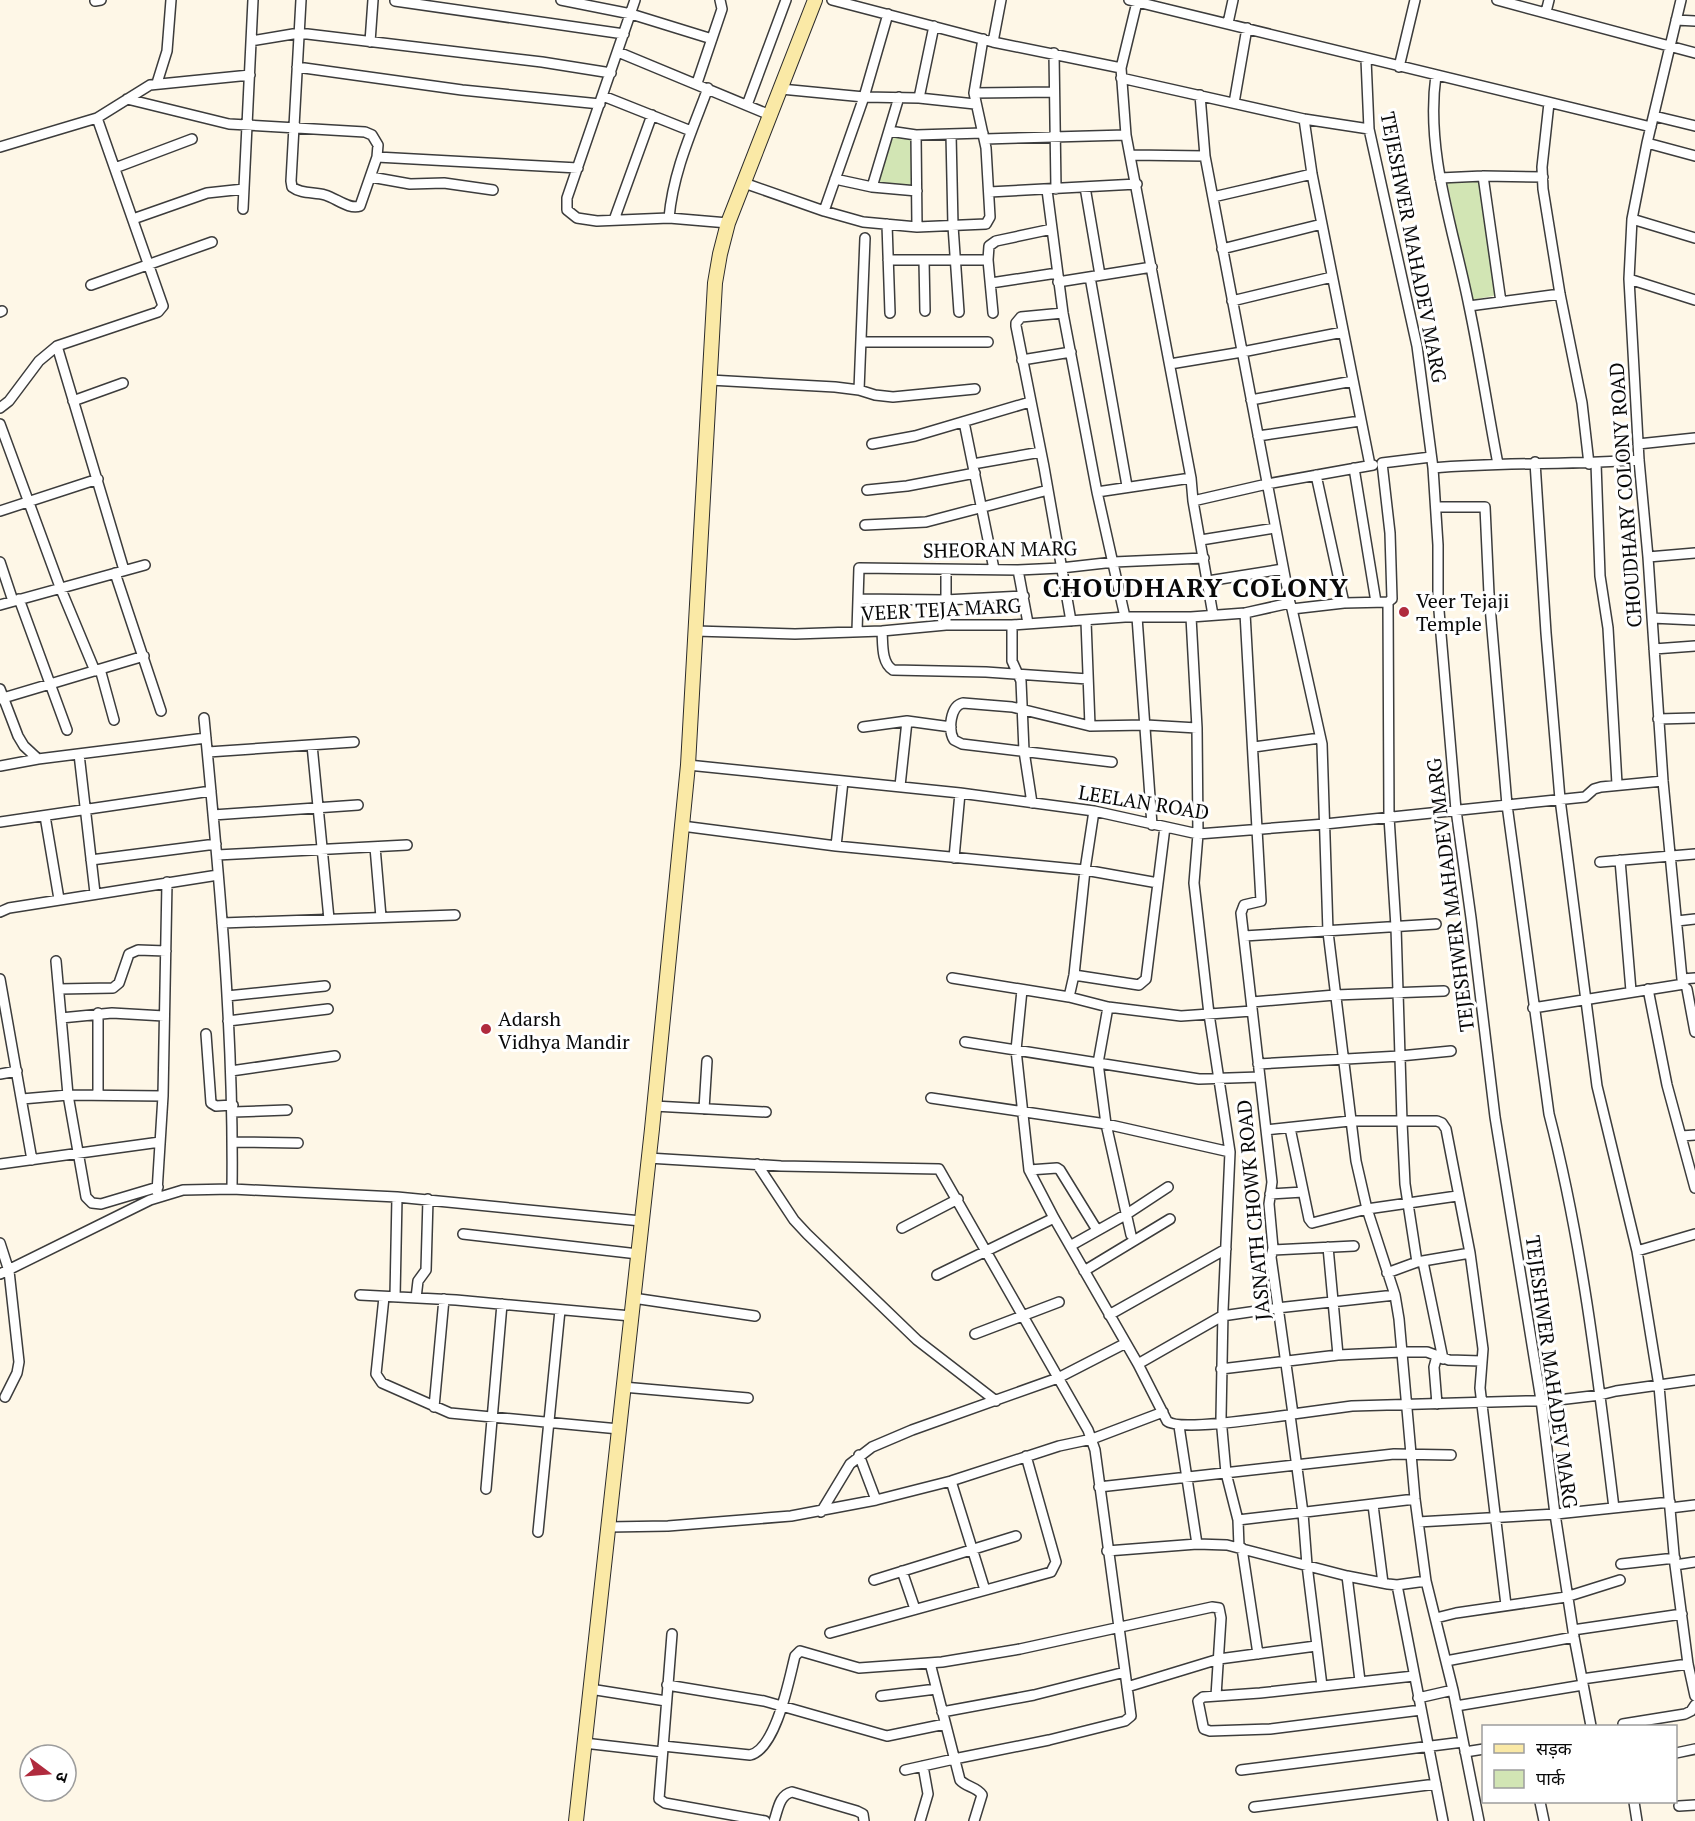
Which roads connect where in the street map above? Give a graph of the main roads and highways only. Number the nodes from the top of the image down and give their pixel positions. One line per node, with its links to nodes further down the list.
1 (815, 0): 2 (main road)
2 (576, 1821)

